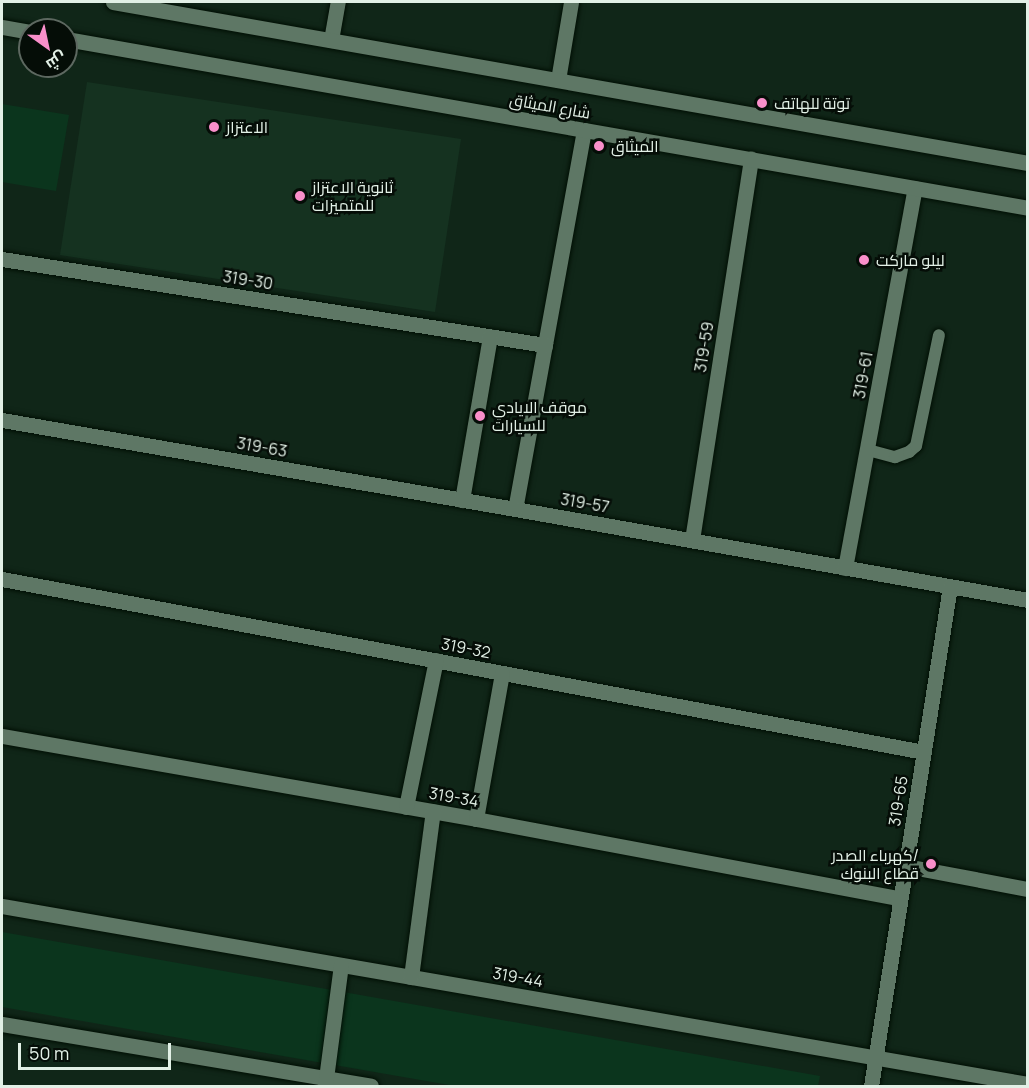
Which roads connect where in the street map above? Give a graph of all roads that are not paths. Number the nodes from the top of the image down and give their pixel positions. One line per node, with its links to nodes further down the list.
1 (113, 2): 6 (street, شارع الميثاق)
2 (338, 2): 6 (street)
3 (571, 2): 8 (street)
4 (2, 27): 5 (street)
5 (18, 30)
6 (331, 40): 8 (street, شارع الميثاق)
7 (78, 41): 9 (street, شارع الميثاق)
8 (558, 80): 11 (street, شارع الميثاق)
9 (584, 130): 10 (street, شارع الميثاق); 17 (street)
10 (751, 159): 12 (street, شارع الميثاق); 22 (street, 319-59)
11 (1028, 163)
12 (915, 188): 13 (street, شارع الميثاق); 19 (street, 319-61)
13 (1028, 208)
14 (2, 259): 16 (street, 319-30)
15 (939, 335): 19 (lane)
16 (490, 336): 17 (street, 319-30); 20 (street)
17 (545, 345): 21 (street)
18 (2, 420): 20 (street, 319-63)
19 (868, 450): 23 (street, 319-61)
20 (462, 500): 21 (street, 319-63)
21 (515, 509): 22 (street, 319-57)
22 (692, 540): 23 (street, 319-57)
23 (845, 568): 25 (street, 319-57)
24 (2, 579): 27 (street, 319-32)
25 (950, 586): 26 (street, 319-57); 30 (street, 319-65)
26 (1028, 600)
27 (436, 660): 28 (street, 319-32); 31 (street)
28 (502, 673): 30 (street, 319-32); 33 (street)
29 (2, 736): 31 (street, 319-34)
30 (924, 752): 34 (street, 319-65)
31 (406, 807): 32 (street, 319-34)
32 (433, 811): 33 (street, 319-34); 39 (street)
33 (476, 819): 36 (street, 319-34)
34 (906, 866): 35 (street); 36 (street, 319-65)
35 (1028, 889)
36 (900, 898): 41 (street, 319-65)
37 (2, 906): 38 (street, 319-44)
38 (341, 965): 39 (street, 319-44); 42 (street)
39 (411, 977): 41 (street, 319-44)
40 (2, 1024): 42 (street)
41 (876, 1058): 43 (street, 319-44); 45 (street, 319-65)
42 (326, 1083): 44 (street)
43 (1028, 1084)
44 (371, 1086)
45 (871, 1086)

